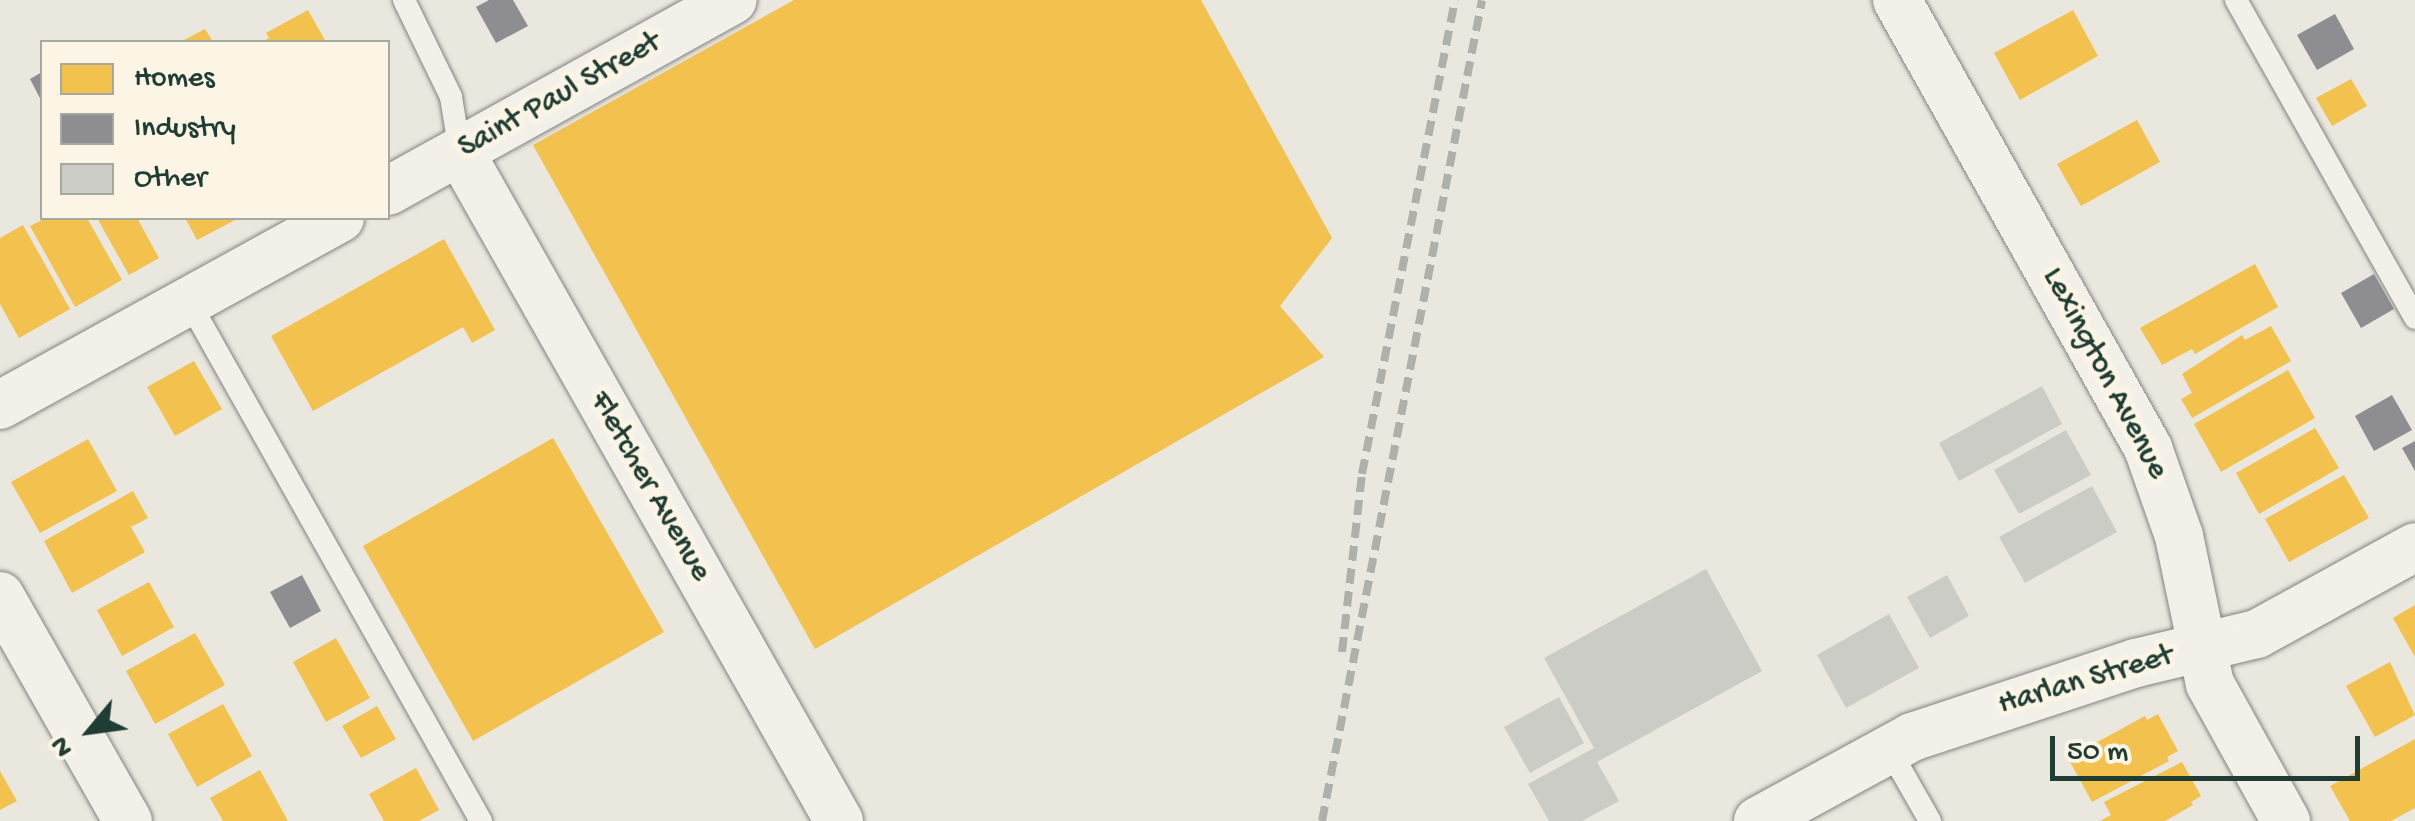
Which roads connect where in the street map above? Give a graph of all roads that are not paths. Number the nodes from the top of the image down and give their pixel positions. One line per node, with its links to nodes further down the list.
1 (404, 0): 5 (lane)
2 (733, 0): 5 (street, Saint Paul Street)
3 (1897, 0): 13 (street, Lexington Avenue)
4 (2236, 0): 9 (lane)
5 (460, 152): 6 (street, Saint Paul Street); 17 (street, Fletcher Avenue)
6 (390, 191)
7 (336, 220): 8 (street)
8 (188, 300): 10 (street); 16 (lane)
9 (2415, 318)
10 (0, 405)
11 (2415, 547): 13 (street, Harlan Street)
12 (0, 596): 15 (street)
13 (2202, 649): 14 (street, Harlan Street); 20 (street, Lexington Avenue)
14 (1890, 749): 18 (street, Harlan Street); 19 (lane)
15 (128, 821)
16 (481, 821)
17 (839, 821)
18 (1758, 821)
19 (1930, 821)
20 (2286, 821)

